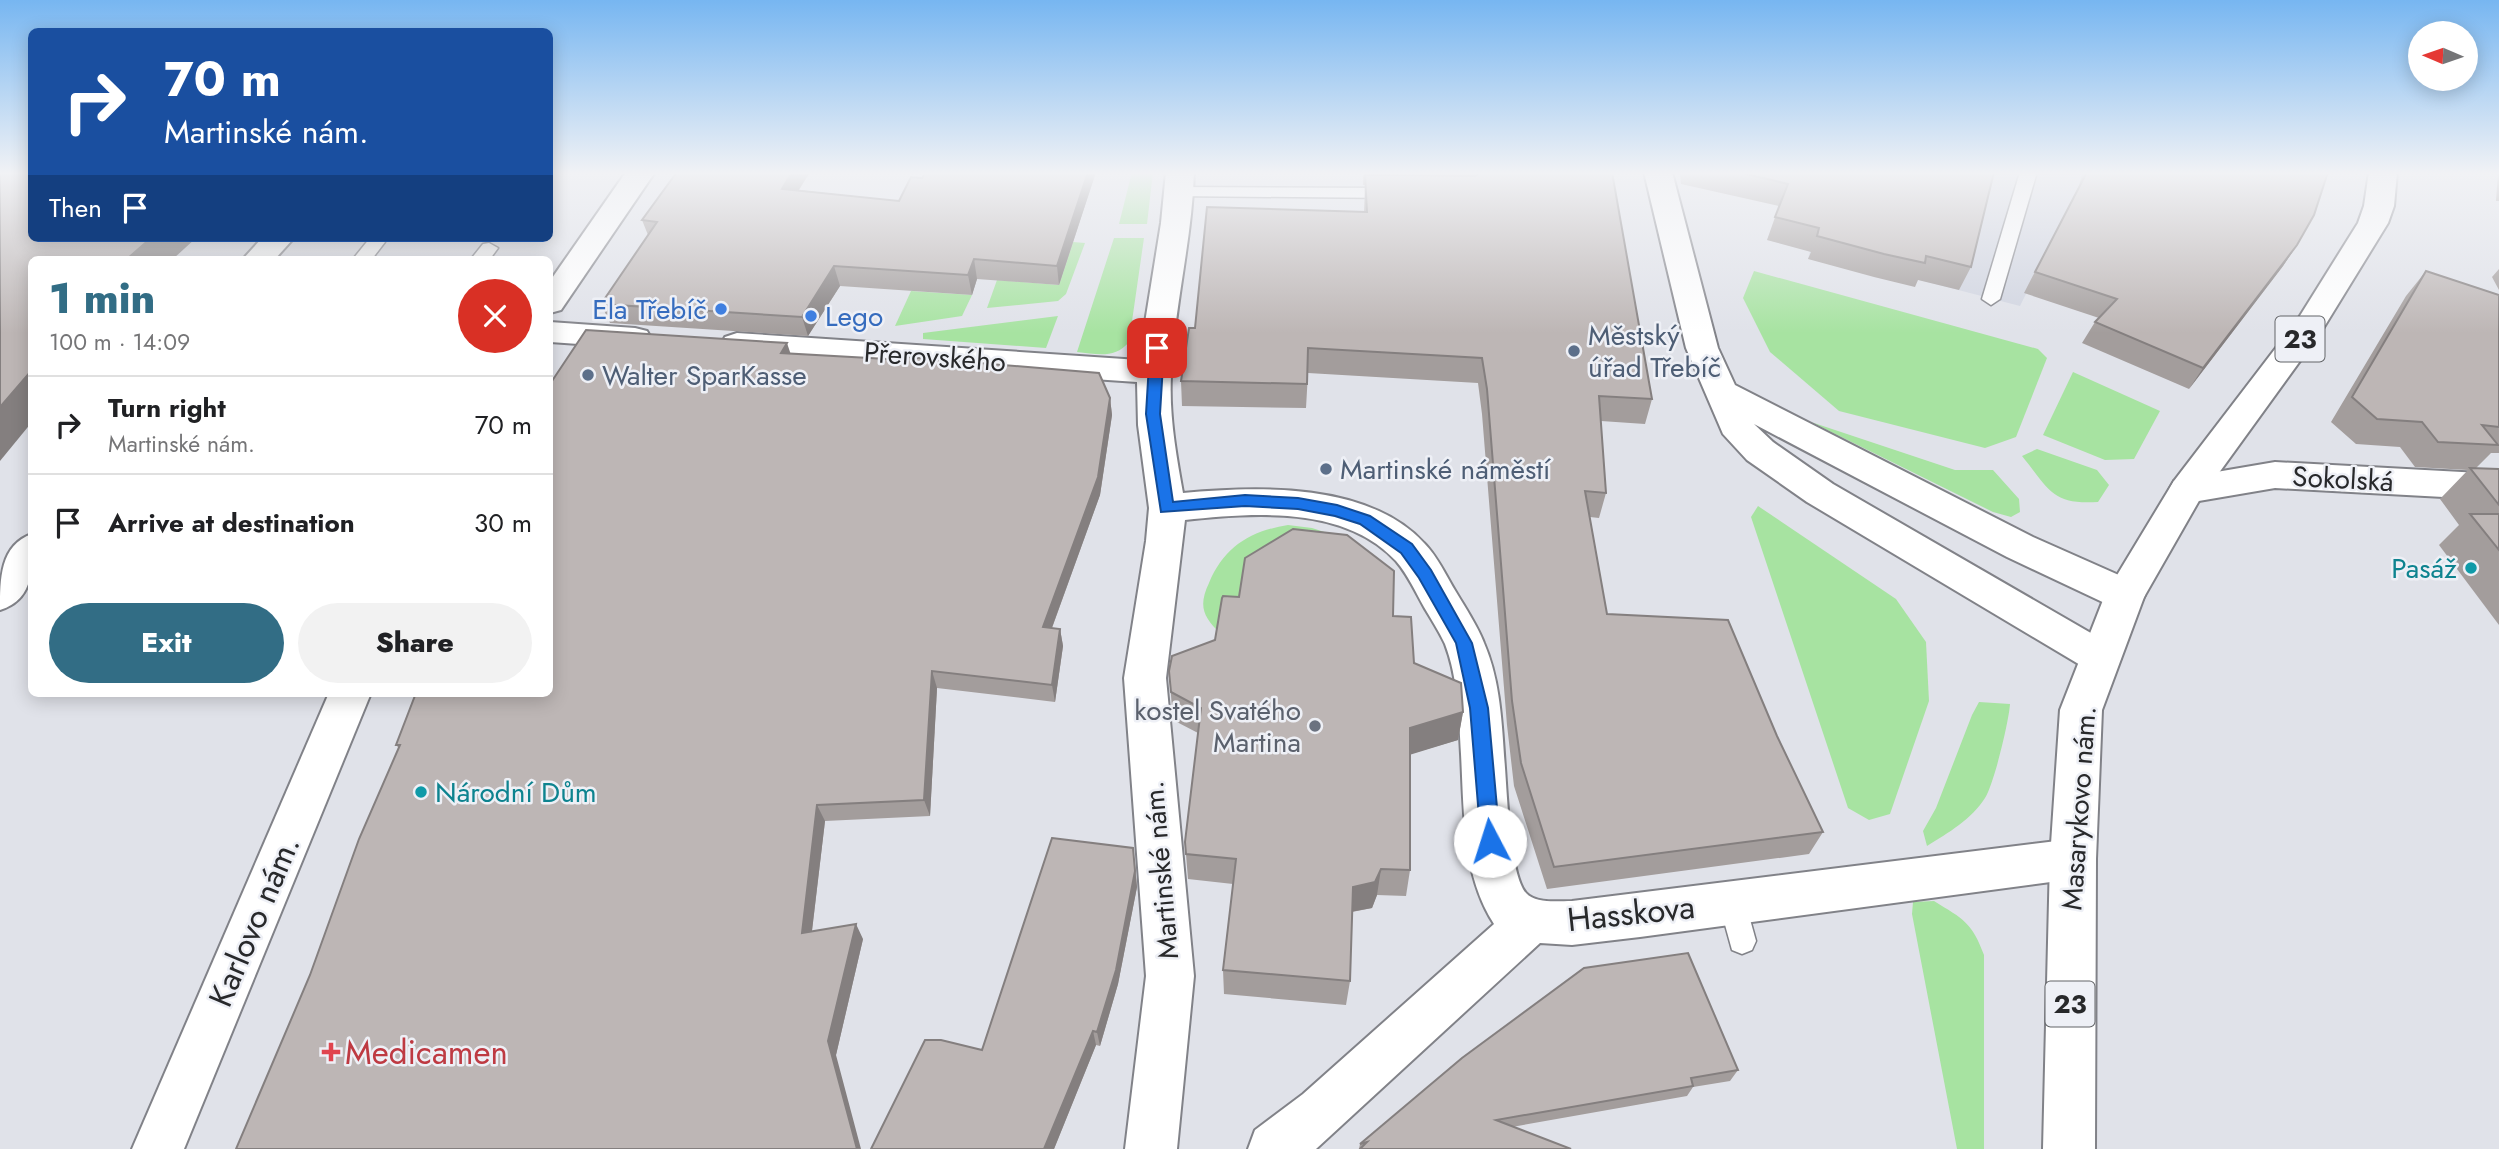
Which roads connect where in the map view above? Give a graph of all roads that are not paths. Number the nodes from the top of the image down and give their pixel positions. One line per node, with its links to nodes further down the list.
1 (604, 226): 10 (street)
2 (1174, 226): 15 (street, Martinské nám.)
3 (1671, 226): 16 (street)
4 (2013, 226): 11 (lane)
5 (2371, 226): 18 (street, 23)
6 (275, 242): 8 (street)
7 (376, 242): 9 (lane)
8 (261, 256)
9 (364, 256)
10 (553, 299)
11 (1991, 299)
12 (553, 332): 13 (street)
13 (669, 340)
14 (711, 342): 15 (street, Přerovského)
15 (1154, 372): 19 (street, Martinské nám.)
16 (1720, 392): 22 (street); 23 (street)
17 (2499, 487): 18 (street, Sokolská)
18 (2188, 490): 22 (street, Masarykovo nám.)
19 (1167, 508): 26 (street); 28 (street, Martinské nám.)
20 (28, 554): 21 (street)
21 (0, 595)
22 (2124, 595): 23 (street, Masarykovo nám. / 23)
23 (2101, 658): 25 (street, Masarykovo nám. / 23)
24 (348, 697): 27 (street, Karlovo nám.)
25 (2073, 859): 26 (street, Hasskova); 30 (street, Masarykovo nám. / 23)
26 (1531, 921): 29 (street, Hasskova)
27 (158, 1149)
28 (1151, 1149)
29 (1274, 1149)
30 (2069, 1149)

